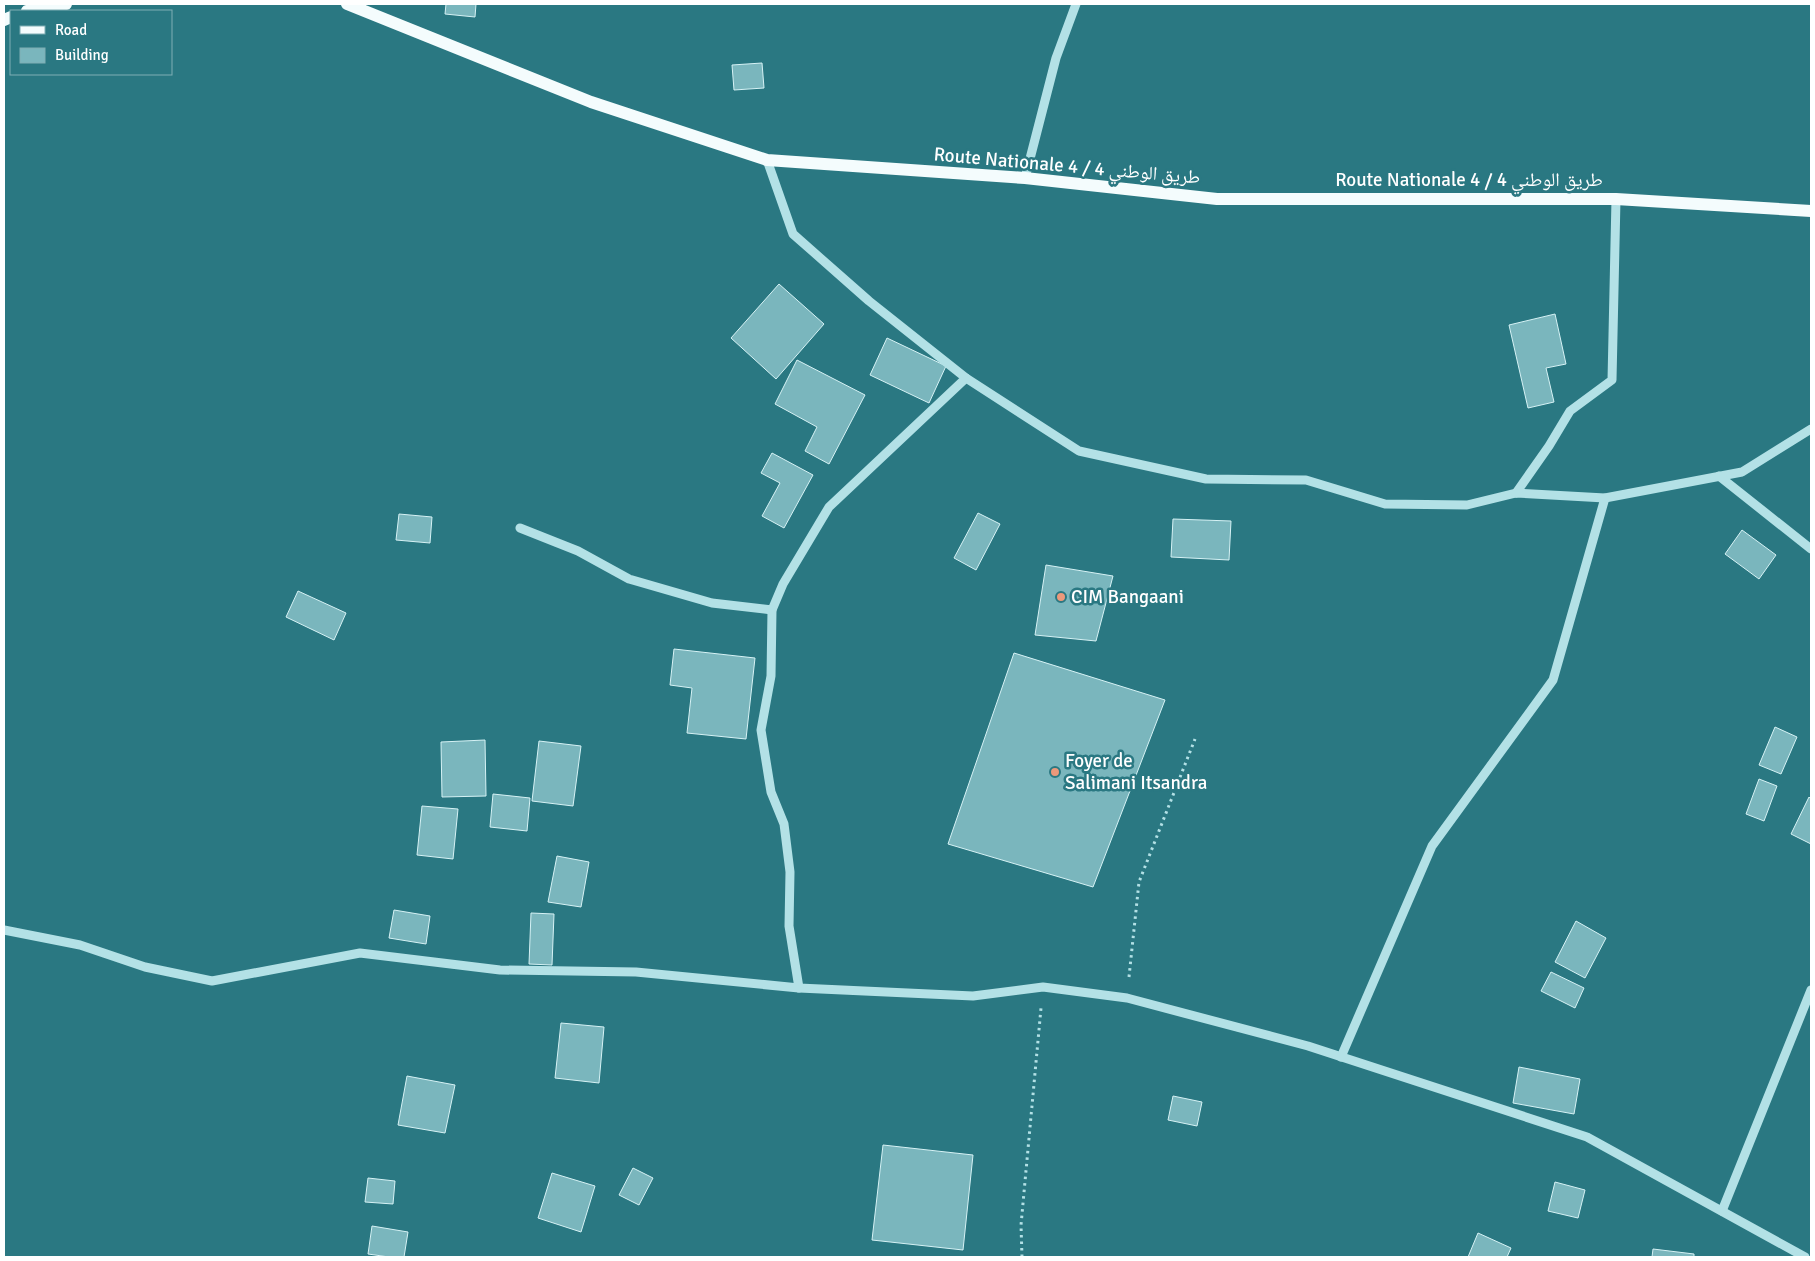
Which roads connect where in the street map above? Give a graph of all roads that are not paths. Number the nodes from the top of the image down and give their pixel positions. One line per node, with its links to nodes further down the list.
1 (66, 4): 4 (main road)
2 (346, 4): 5 (main road, Route Nationale 4 / طريق الوطني 4)
3 (1076, 4): 6 (street)
4 (33, 10)
5 (768, 160): 6 (main road, Route Nationale 4 / طريق الوطني 4); 9 (street)
6 (1025, 178): 7 (main road, Route Nationale 4 / طريق الوطني 4)
7 (1616, 199): 8 (main road, Route Nationale 4 / طريق الوطني 4); 12 (street)
8 (1811, 211)
9 (966, 378): 12 (street); 16 (street)
10 (1811, 429): 11 (street)
11 (1719, 476): 13 (street); 15 (street)
12 (1516, 493): 13 (street)
13 (1605, 498): 20 (street)
14 (520, 528): 16 (street)
15 (1811, 549)
16 (772, 610): 18 (street)
17 (4, 930): 18 (street)
18 (799, 988): 20 (street)
19 (1811, 990): 21 (street)
20 (1341, 1057): 21 (street)
21 (1722, 1211): 22 (street)
22 (1806, 1257)

